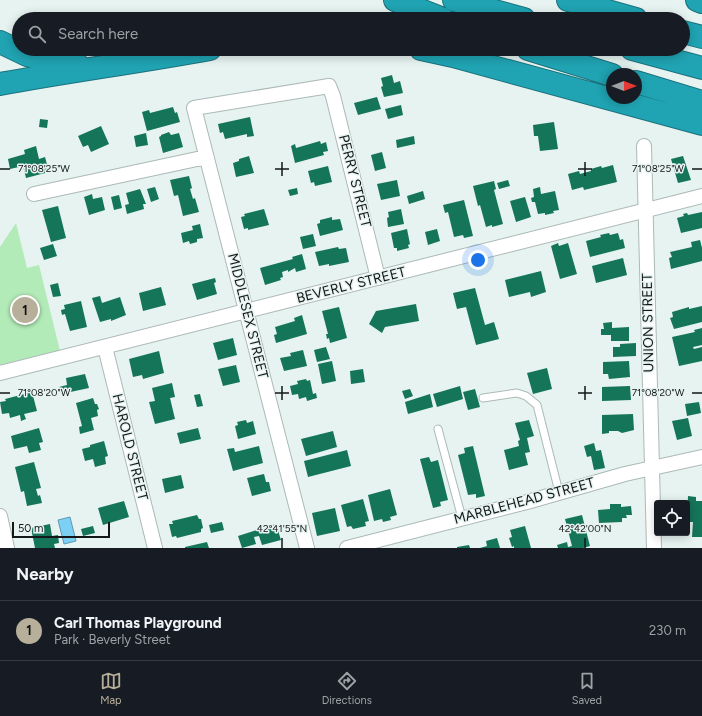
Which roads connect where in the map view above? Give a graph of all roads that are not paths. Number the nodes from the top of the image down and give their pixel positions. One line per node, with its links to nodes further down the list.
1 (395, 0): 6 (highway)
2 (454, 0): 7 (highway)
3 (568, 0): 8 (highway)
4 (697, 0): 5 (highway)
5 (702, 2)
6 (425, 12)
7 (498, 12)
8 (611, 12)
9 (690, 34): 10 (highway)
10 (702, 37)
11 (0, 42): 12 (highway)
12 (12, 48)
13 (31, 56): 18 (highway)
14 (171, 56): 18 (highway)
15 (453, 56): 25 (highway)
16 (552, 56): 20 (highway)
17 (658, 56): 19 (highway)
18 (96, 67): 21 (highway)
19 (702, 68)
20 (606, 72)
21 (0, 84)
22 (642, 84): 24 (highway)
23 (329, 86): 27 (street, MIDDLESEX STREET); 31 (street, PERRY STREET)
24 (702, 102)
25 (702, 124)
26 (644, 146): 30 (street, UNION STREET)
27 (207, 158): 28 (street); 32 (street, MIDDLESEX STREET)
28 (34, 194)
29 (702, 196): 30 (street, BEVERLY STREET)
30 (645, 210): 31 (street, BEVERLY STREET); 38 (street, UNION STREET)
31 (378, 278): 32 (street, BEVERLY STREET)
32 (246, 311): 33 (street, BEVERLY STREET); 44 (street, MIDDLESEX STREET)
33 (105, 347): 34 (street, BEVERLY STREET); 43 (street, HAROLD STREET)
34 (0, 373)
35 (483, 398): 39 (lane)
36 (438, 429): 41 (lane)
37 (702, 457): 38 (street, MARBLEHEAD STREET)
38 (652, 468): 39 (street, MARBLEHEAD STREET); 46 (street, UNION STREET)
39 (559, 492): 41 (street, MARBLEHEAD STREET)
40 (0, 516): 42 (street)
41 (462, 518): 45 (street, MARBLEHEAD STREET)
42 (8, 548)
43 (155, 548)
44 (307, 548)
45 (348, 548)
46 (654, 548)

